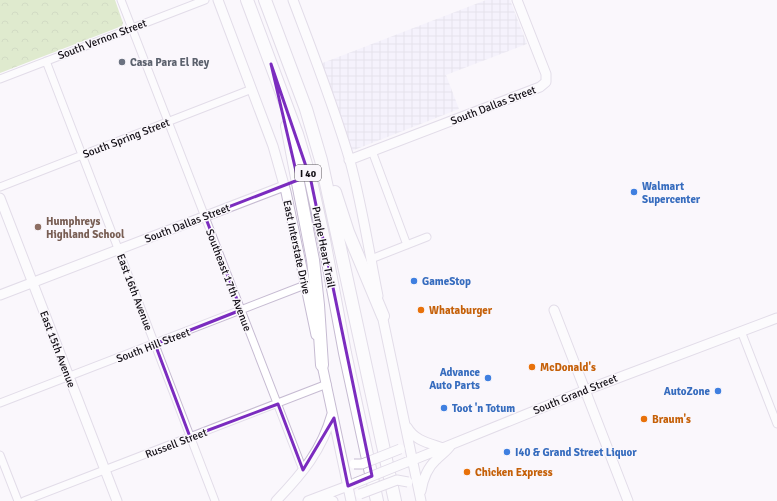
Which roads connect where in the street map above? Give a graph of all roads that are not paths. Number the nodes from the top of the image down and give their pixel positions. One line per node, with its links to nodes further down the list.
1 (121, 0): 8 (street, Southeast 17th Avenue)
2 (205, 0): 8 (street, South Vernon Street)
3 (218, 0): 12 (main road, East Interstate Drive)
4 (247, 0): 10 (highway, Purple Heart Trail / I 40)
5 (265, 0): 14 (highway, Purple Heart Trail / I 40)
6 (293, 0): 17 (main road)
7 (518, 0): 15 (main road, South Dallas Street)
8 (132, 28): 9 (street, South Vernon Street); 13 (street, Southeast 17th Avenue)
9 (46, 61): 11 (street, South Vernon Street); 16 (street, East 16th Avenue)
10 (271, 64): 35 (highway); 65 (highway, Purple Heart Trail / I 40)
11 (0, 79)
12 (252, 90): 13 (street, South Spring Street); 18 (main road, East Interstate Drive)
13 (168, 122): 16 (street, South Spring Street); 21 (street, Southeast 17th Avenue)
14 (316, 141): 31 (highway); 66 (highway, Purple Heart Trail / I 40)
15 (372, 151): 17 (main road, South Dallas Street); 23 (street)
16 (82, 155): 19 (street, South Spring Street); 24 (street, East 16th Avenue)
17 (349, 160): 25 (main road)
18 (284, 186): 21 (main road, South Dallas Street); 27 (main road, East Interstate Drive)
19 (0, 187)
20 (0, 198): 26 (main road, East 15th Avenue)
21 (205, 216): 24 (main road, South Dallas Street); 29 (street, Southeast 17th Avenue)
22 (427, 237): 23 (street)
23 (407, 245): 25 (street)
24 (118, 249): 26 (main road, South Dallas Street); 34 (street, East 16th Avenue)
25 (371, 259): 31 (main road)
26 (33, 282): 28 (main road, South Dallas Street); 36 (main road, East 15th Avenue)
27 (305, 285): 29 (street, South Hill Street); 35 (main road, East Interstate Drive)
28 (0, 295)
29 (241, 310): 34 (street, South Hill Street); 40 (street, Southeast 17th Avenue)
30 (554, 310): 38 (main road)
31 (383, 316): 42 (main road)
32 (777, 318): 33 (main road, South Grand Street)
33 (741, 331): 38 (main road, South Grand Street); 43 (street)
34 (155, 344): 36 (street, South Hill Street); 44 (street, East 16th Avenue)
35 (322, 365): 37 (main road, East Interstate Drive)
36 (69, 377): 39 (street, South Hill Street); 51 (main road, East 15th Avenue)
37 (326, 384): 40 (street, Russell Street); 41 (main road, East Interstate Drive)
38 (586, 390): 46 (main road, South Grand Street); 67 (main road)
39 (0, 403)
40 (278, 404): 44 (street, Russell Street); 52 (street, Southeast 17th Avenue)
41 (332, 412): 48 (main road, East Interstate Drive); 52 (main road)
42 (405, 422): 45 (main road); 47 (main road)
43 (777, 422)
44 (190, 437): 51 (street, Russell Street); 60 (street, East 16th Avenue)
45 (409, 439): 48 (main road, bridge); 50 (main road)
46 (452, 444): 47 (main road, South Grand Street); 54 (main road)
47 (443, 448): 50 (main road, South Grand Street)
48 (341, 452): 53 (main road, East Interstate Drive)
49 (0, 455): 57 (street)
50 (410, 461): 53 (main road, South Grand Street, bridge); 54 (main road)
51 (105, 470): 58 (street, Russell Street); 59 (main road, East 15th Avenue)
52 (303, 470): 61 (main road)
53 (352, 484): 55 (main road, South Grand Street); 64 (main road, East Interstate Drive)
54 (420, 495): 56 (main road, bridge)
55 (319, 497): 62 (main road, South Grand Street); 63 (main road)
56 (357, 498)
57 (18, 501)
58 (24, 501)
59 (117, 501)
60 (215, 501)
61 (276, 501)
62 (308, 501)
63 (333, 501)
64 (351, 501)
65 (377, 501)
66 (395, 501)
67 (628, 501)

